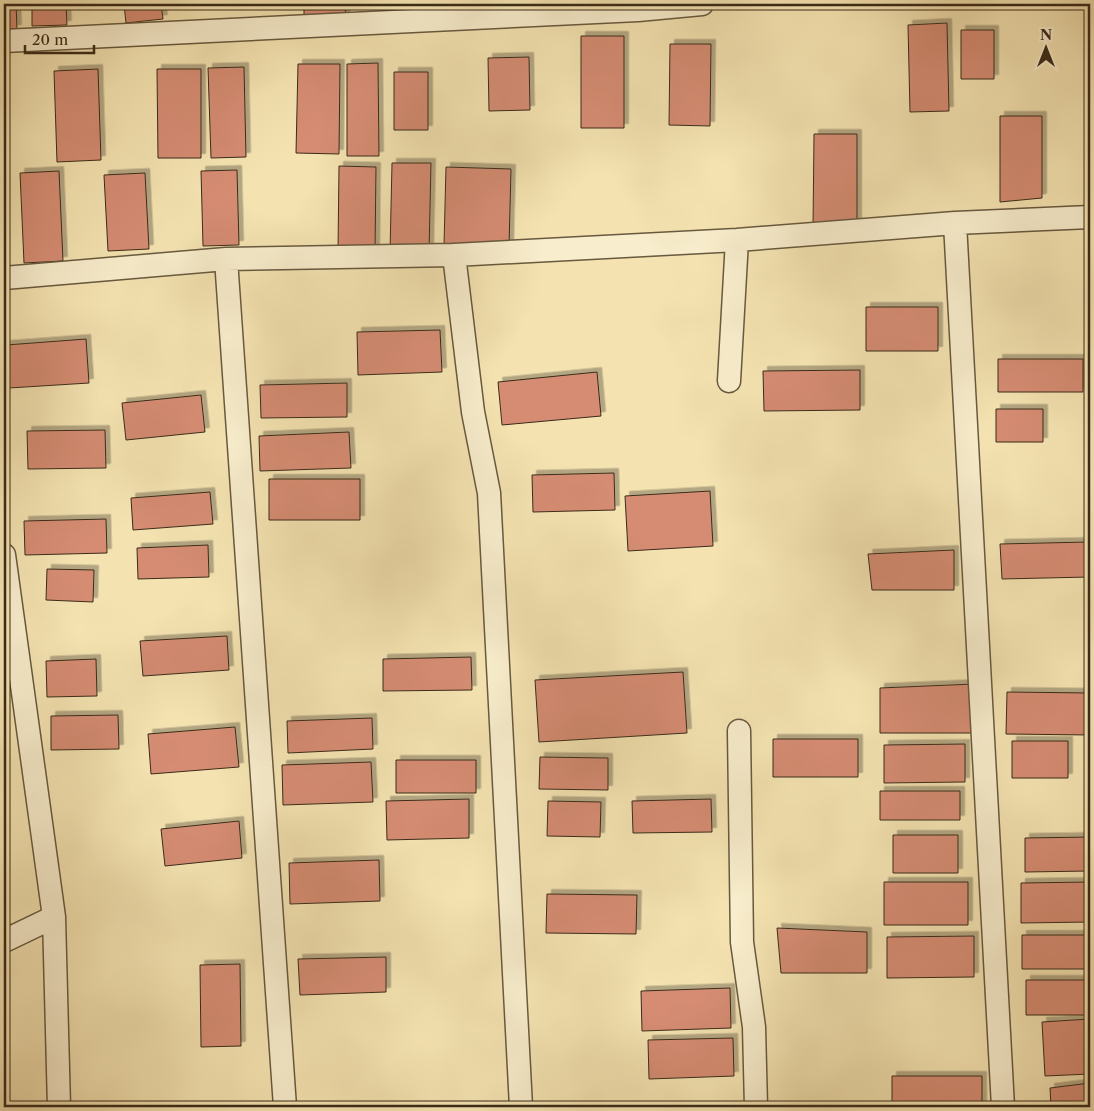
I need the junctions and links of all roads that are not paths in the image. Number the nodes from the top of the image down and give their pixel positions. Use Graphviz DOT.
graph roads {
  1 [pos="702,4"];
  2 [pos="4,41"];
  3 [pos="1090,217"];
  4 [pos="955,223"];
  5 [pos="737,240"];
  6 [pos="454,254"];
  7 [pos="226,260"];
  8 [pos="4,278"];
  9 [pos="729,381"];
  10 [pos="4,554"];
  11 [pos="739,731"];
  12 [pos="54,916"];
  13 [pos="4,941"];
  14 [pos="59,1107"];
  15 [pos="285,1107"];
  16 [pos="522,1107"];
  17 [pos="756,1107"];
  18 [pos="1003,1107"];
  1 -- 2 [label="street"];
  3 -- 4 [label="street"];
  4 -- 5 [label="street"];
  4 -- 18 [label="street"];
  5 -- 6 [label="street"];
  5 -- 9 [label="street"];
  6 -- 7 [label="street"];
  6 -- 16 [label="street"];
  7 -- 8 [label="street"];
  7 -- 15 [label="street"];
  10 -- 12 [label="street"];
  11 -- 17 [label="street"];
  12 -- 13 [label="street"];
  12 -- 14 [label="street"];
}
